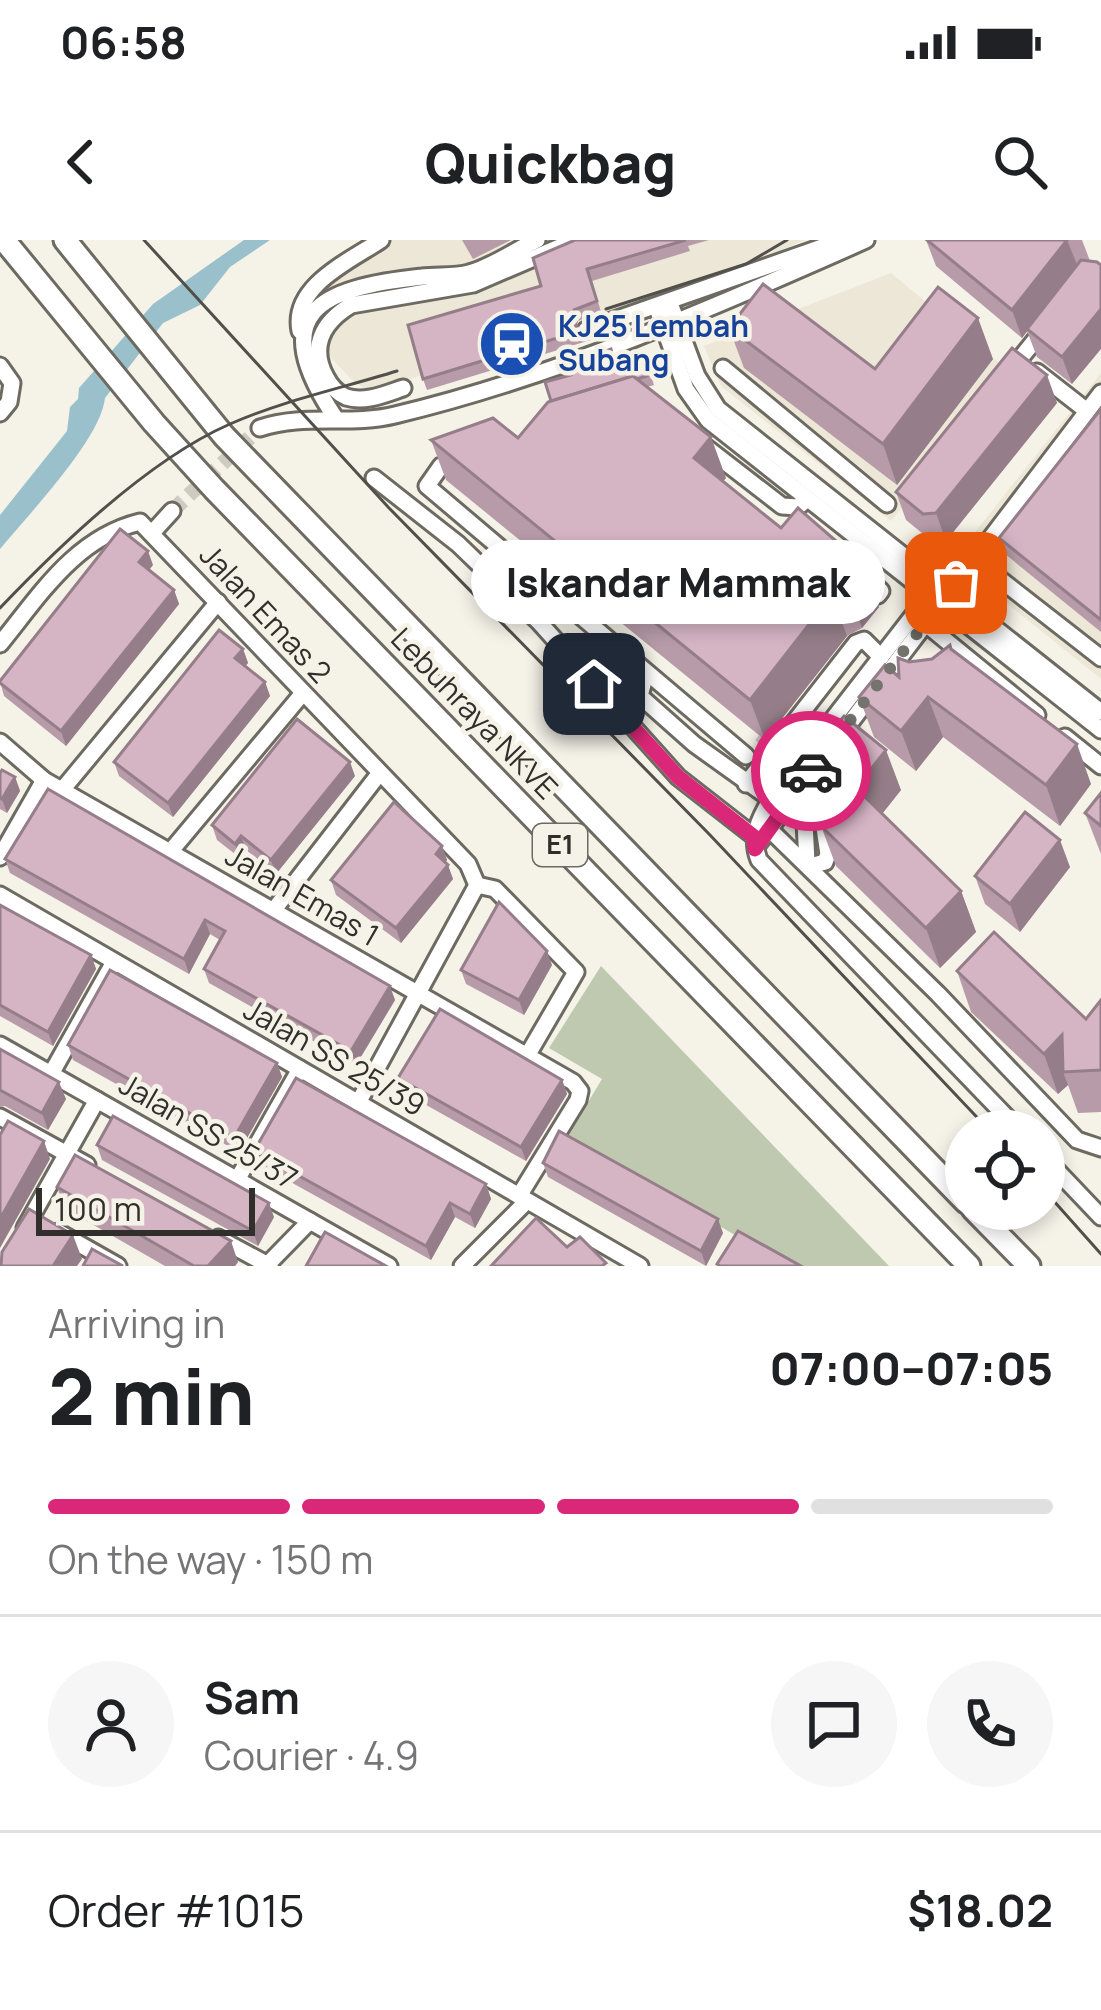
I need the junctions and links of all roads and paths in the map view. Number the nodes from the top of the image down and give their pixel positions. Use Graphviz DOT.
graph roads {
  1 [pos="4,240"];
  2 [pos="65,240"];
  3 [pos="381,240"];
  4 [pos="537,240"];
  5 [pos="576,240"];
  6 [pos="842,240"];
  7 [pos="866,240"];
  8 [pos="663,305"];
  9 [pos="1060,308"];
  10 [pos="669,323"];
  11 [pos="586,330"];
  12 [pos="631,339"];
  13 [pos="305,351"];
  14 [pos="1020,358"];
  15 [pos="0,366"];
  16 [pos="679,368"];
  17 [pos="723,368"];
  18 [pos="1006,377"];
  19 [pos="403,388"];
  20 [pos="1101,393"];
  21 [pos="1087,411"];
  22 [pos="0,413"];
  23 [pos="336,419"];
  24 [pos="260,428"];
  25 [pos="686,431"];
  26 [pos="721,431"];
  27 [pos="817,446"];
  28 [pos="483,454"];
  29 [pos="722,459"];
  30 [pos="797,470"];
  31 [pos="374,478"];
  32 [pos="808,499"];
  33 [pos="887,504"];
  34 [pos="782,506"];
  35 [pos="172,511"];
  36 [pos="799,520"];
  37 [pos="152,533"];
  38 [pos="974,559"];
  39 [pos="848,562"];
  40 [pos="940,593"];
  41 [pos="878,596"];
  42 [pos="218,602"];
  43 [pos="920,619"];
  44 [pos="0,644"];
  45 [pos="880,657"];
  46 [pos="1101,658"];
  47 [pos="646,674"];
  48 [pos="303,693"];
  49 [pos="1101,712"];
  50 [pos="1101,730"];
  51 [pos="0,742"];
  52 [pos="746,756"];
  53 [pos="1101,766"];
  54 [pos="379,774"];
  55 [pos="44,780"];
  56 [pos="746,784"];
  57 [pos="62,790"];
  58 [pos="771,799"];
  59 [pos="759,833"];
  60 [pos="170,852"];
  61 [pos="0,857"];
  62 [pos="477,885"];
  63 [pos="0,896"];
  64 [pos="273,911"];
  65 [pos="114,962"];
  66 [pos="418,993"];
  67 [pos="0,1045"];
  68 [pos="527,1056"];
  69 [pos="299,1069"];
  70 [pos="51,1074"];
  71 [pos="97,1100"];
  72 [pos="358,1103"];
  73 [pos="999,1110"];
  74 [pos="2,1124"];
  75 [pos="1101,1148"];
  76 [pos="66,1154"];
  77 [pos="106,1176"];
  78 [pos="1065,1178"];
  79 [pos="237,1180"];
  80 [pos="945,1180"];
  81 [pos="523,1199"];
  82 [pos="32,1216"];
  83 [pos="1101,1217"];
  84 [pos="310,1221"];
  85 [pos="994,1230"];
  86 [pos="207,1232"];
  87 [pos="13,1250"];
  88 [pos="90,1259"];
  89 [pos="118,1266"];
  90 [pos="268,1266"];
  91 [pos="389,1266"];
  92 [pos="462,1266"];
  93 [pos="639,1266"];
  94 [pos="968,1266"];
  95 [pos="1029,1266"];
  1 -- 94 [label="highway, Lebuhraya NKVE / E1"];
  2 -- 80 [label="highway, Lebuhraya NKVE / E1"];
  3 -- 13 [label="street"];
  4 -- 13 [label="street"];
  5 -- 19 [label="street"];
  6 -- 8 [label="street"];
  7 -- 10 [label="street"];
  8 -- 10 [label="street"];
  8 -- 11 [label="street"];
  9 -- 14 [label="street"];
  10 -- 12 [label="street"];
  10 -- 16 [label="street"];
  10 -- 30 [label="street"];
  12 -- 16 [label="street"];
  12 -- 23 [label="street"];
  13 -- 23 [label="street"];
  14 -- 18 [label="street"];
  14 -- 21 [label="street"];
  15 -- 22 [label="street"];
  16 -- 26 [label="street"];
  17 -- 27 [label="street"];
  20 -- 21 [label="street"];
  21 -- 38 [label="street"];
  23 -- 24 [label="street"];
  25 -- 29 [label="street"];
  26 -- 29 [label="street"];
  26 -- 32 [label="street"];
  27 -- 30 [label="street"];
  27 -- 33 [label="street"];
  28 -- 47 [label="street"];
  29 -- 34 [label="street"];
  30 -- 40 [label="street"];
  31 -- 59 [label="street"];
  32 -- 34 [label="street"];
  32 -- 40 [label="street"];
  34 -- 36 [label="street"];
  35 -- 37 [label="street"];
  37 -- 42 [label="street, Jalan Emas 2"];
  37 -- 44 [label="street"];
  38 -- 40 [label="street"];
  38 -- 46 [label="street"];
  39 -- 41 [label="street"];
  40 -- 43 [label="street"];
  40 -- 49 [label="street"];
  40 -- 50 [label="street"];
  42 -- 48 [label="street, Jalan Emas 2"];
  42 -- 57 [label="street"];
  43 -- 45 [label="street"];
  43 -- 53 [label="street"];
  43 -- 59 [label="street"];
  45 -- 56 [label="street"];
  45 -- 58 [label="street"];
  47 -- 52 [label="street"];
  47 -- 56 [label="street"];
  48 -- 54 [label="street, Jalan Emas 2"];
  48 -- 60 [label="street"];
  51 -- 55 [label="street, Jalan Emas 1"];
  54 -- 62 [label="street, Jalan Emas 2"];
  54 -- 64 [label="street"];
  55 -- 57 [label="street, Jalan Emas 1"];
  55 -- 61 [label="street"];
  56 -- 58 [label="street"];
  57 -- 60 [label="street, Jalan Emas 1"];
  58 -- 59 [label="street"];
  59 -- 73 [label="street"];
  59 -- 75 [label="street"];
  60 -- 64 [label="street, Jalan Emas 1"];
  62 -- 66 [label="street"];
  62 -- 68 [label="street, Jalan Emas 2"];
  63 -- 65 [label="street, Jalan SS 25/39"];
  64 -- 66 [label="street, Jalan Emas 1"];
  65 -- 69 [label="street, Jalan SS 25/39"];
  65 -- 70 [label="street"];
  66 -- 68 [label="street, Jalan Emas 1"];
  66 -- 72 [label="street"];
  67 -- 70 [label="street, Jalan SS 25/37"];
  68 -- 81 [label="street, Jalan Emas 1"];
  69 -- 72 [label="street, Jalan SS 25/39"];
  69 -- 79 [label="street"];
  70 -- 71 [label="street, Jalan SS 25/37"];
  71 -- 76 [label="street"];
  71 -- 79 [label="street, Jalan SS 25/37"];
  72 -- 81 [label="street, Jalan SS 25/39"];
  74 -- 76 [label="street"];
  76 -- 77 [label="street"];
  76 -- 82 [label="street"];
  78 -- 83 [label="street"];
  79 -- 84 [label="street, Jalan SS 25/37"];
  81 -- 92 [label="street"];
  81 -- 93 [label="street, Jalan SS 25/39"];
  82 -- 87 [label="street"];
  82 -- 88 [label="street"];
  84 -- 90 [label="street"];
  84 -- 91 [label="street, Jalan SS 25/37"];
  85 -- 95 [label="highway"];
  86 -- 90 [label="street"];
  88 -- 89 [label="street"];
}
